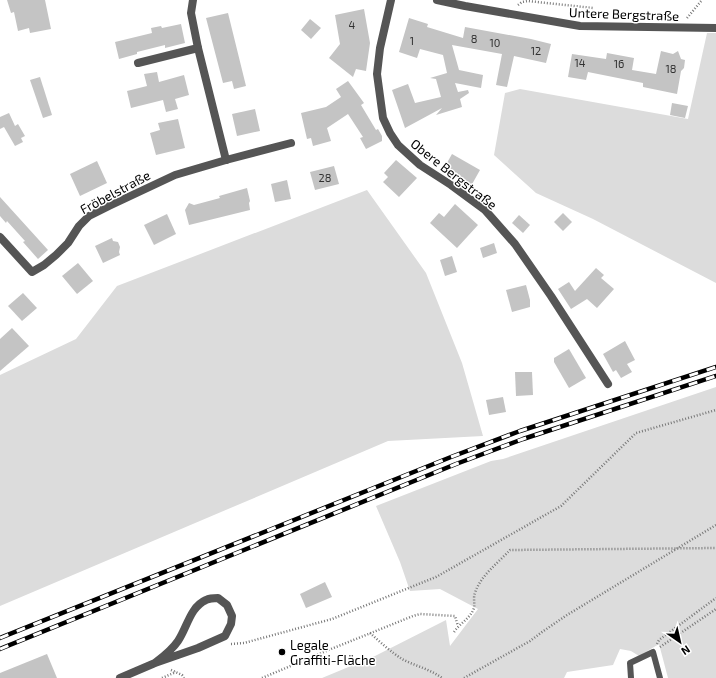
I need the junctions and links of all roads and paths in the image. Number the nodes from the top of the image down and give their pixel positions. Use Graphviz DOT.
graph roads {
  1 [pos="193,0"];
  2 [pos="391,0"];
  3 [pos="437,0"];
  4 [pos="702,0"];
  5 [pos="592,8"];
  6 [pos="515,15"];
  7 [pos="677,28"];
  8 [pos="716,28"];
  9 [pos="198,48"];
  10 [pos="138,63"];
  11 [pos="291,143"];
  12 [pos="226,160"];
  13 [pos="0,237"];
  14 [pos="608,384"];
  15 [pos="716,410"];
  16 [pos="716,525"];
  17 [pos="679,548"];
  18 [pos="716,548"];
  19 [pos="716,598"];
  20 [pos="716,608"];
  21 [pos="458,626"];
  22 [pos="454,632"];
  23 [pos="370,633"];
  24 [pos="229,644"];
  25 [pos="653,652"];
  26 [pos="156,663"];
  27 [pos="177,672"];
  28 [pos="120,678"];
  29 [pos="162,678"];
  30 [pos="262,678"];
  31 [pos="442,678"];
  32 [pos="464,678"];
  33 [pos="631,678"];
  34 [pos="660,678"];
  1 -- 9 [label="street"];
  2 -- 14 [label="street, Obere Bergstraße"];
  3 -- 6 [label="street, Untere Bergstraße"];
  4 -- 7 [label="path"];
  5 -- 6 [label="path"];
  6 -- 7 [label="street, Untere Bergstraße"];
  7 -- 8 [label="street, Untere Bergstraße"];
  9 -- 10 [label="street"];
  9 -- 12 [label="street"];
  11 -- 12 [label="street, Fröbelstraße"];
  12 -- 13 [label="street, Fröbelstraße"];
  15 -- 24 [label="path"];
  16 -- 17 [label="path"];
  17 -- 18 [label="path"];
  17 -- 21 [label="path"];
  17 -- 32 [label="path"];
  19 -- 25 [label="path"];
  20 -- 25 [label="path"];
  21 -- 22 [label="path"];
  21 -- 23 [label="path"];
  23 -- 30 [label="path"];
  23 -- 31 [label="path"];
  25 -- 33 [label="lane"];
  25 -- 34 [label="lane"];
  26 -- 26 [label="street"];
  26 -- 28 [label="street"];
  27 -- 29 [label="path"];
}
